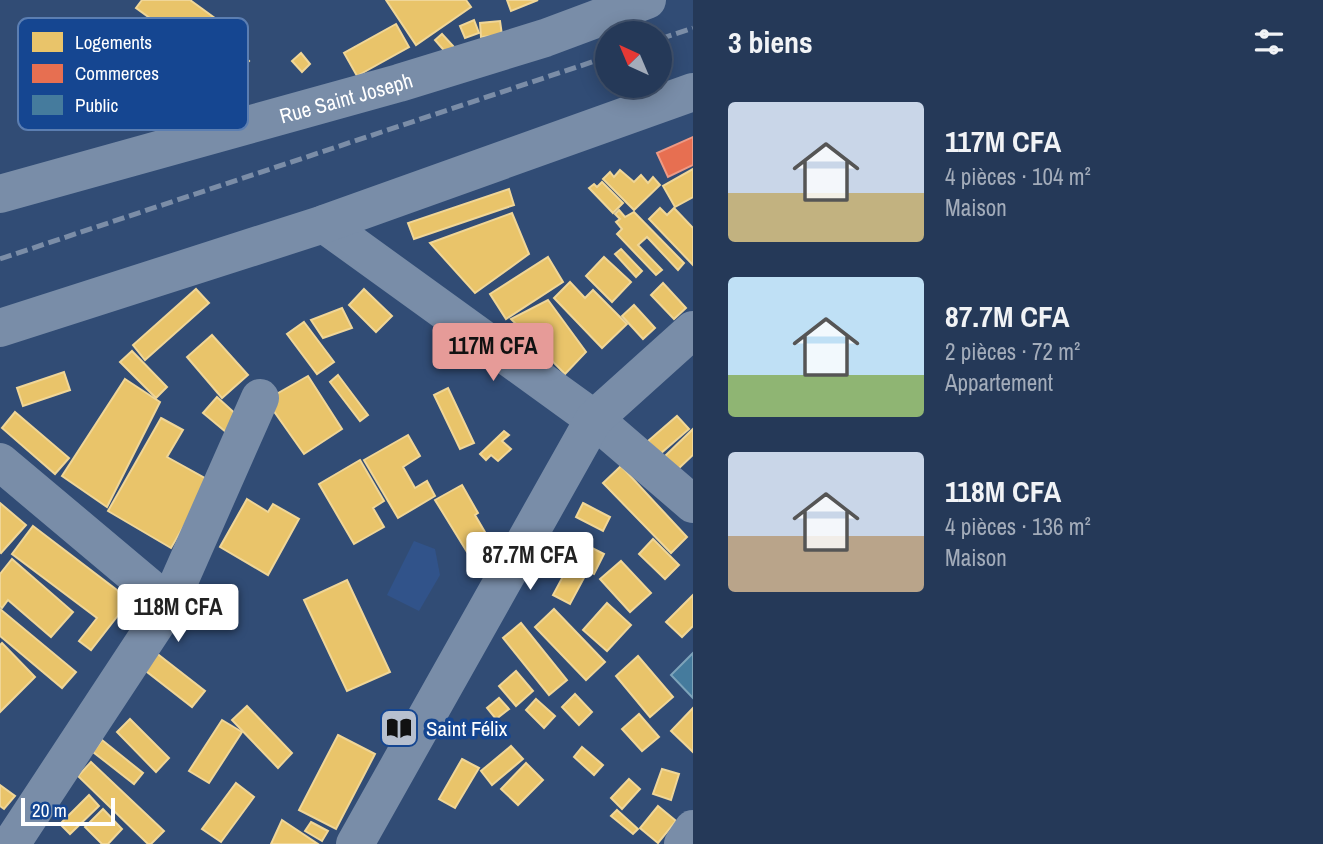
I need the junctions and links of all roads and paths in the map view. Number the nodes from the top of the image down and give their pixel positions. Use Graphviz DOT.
graph roads {
  1 [pos="647,0"];
  2 [pos="693,92"];
  3 [pos="248,125"];
  4 [pos="230,130"];
  5 [pos="0,194"];
  6 [pos="324,224"];
  7 [pos="0,328"];
  8 [pos="693,330"];
  9 [pos="260,398"];
  10 [pos="594,419"];
  11 [pos="0,462"];
  12 [pos="693,504"];
  13 [pos="169,604"];
  14 [pos="693,829"];
  15 [pos="11,844"];
  16 [pos="355,844"];
  17 [pos="683,844"];
  1 -- 3 [label="street, Rue Saint Joseph"];
  2 -- 6 [label="street"];
  4 -- 5 [label="street, Rue Saint Joseph"];
  6 -- 7 [label="street"];
  6 -- 10 [label="street"];
  8 -- 10 [label="street"];
  9 -- 13 [label="street"];
  10 -- 12 [label="street"];
  10 -- 16 [label="street"];
  11 -- 13 [label="street"];
  13 -- 15 [label="street"];
  14 -- 17 [label="street"];
}
